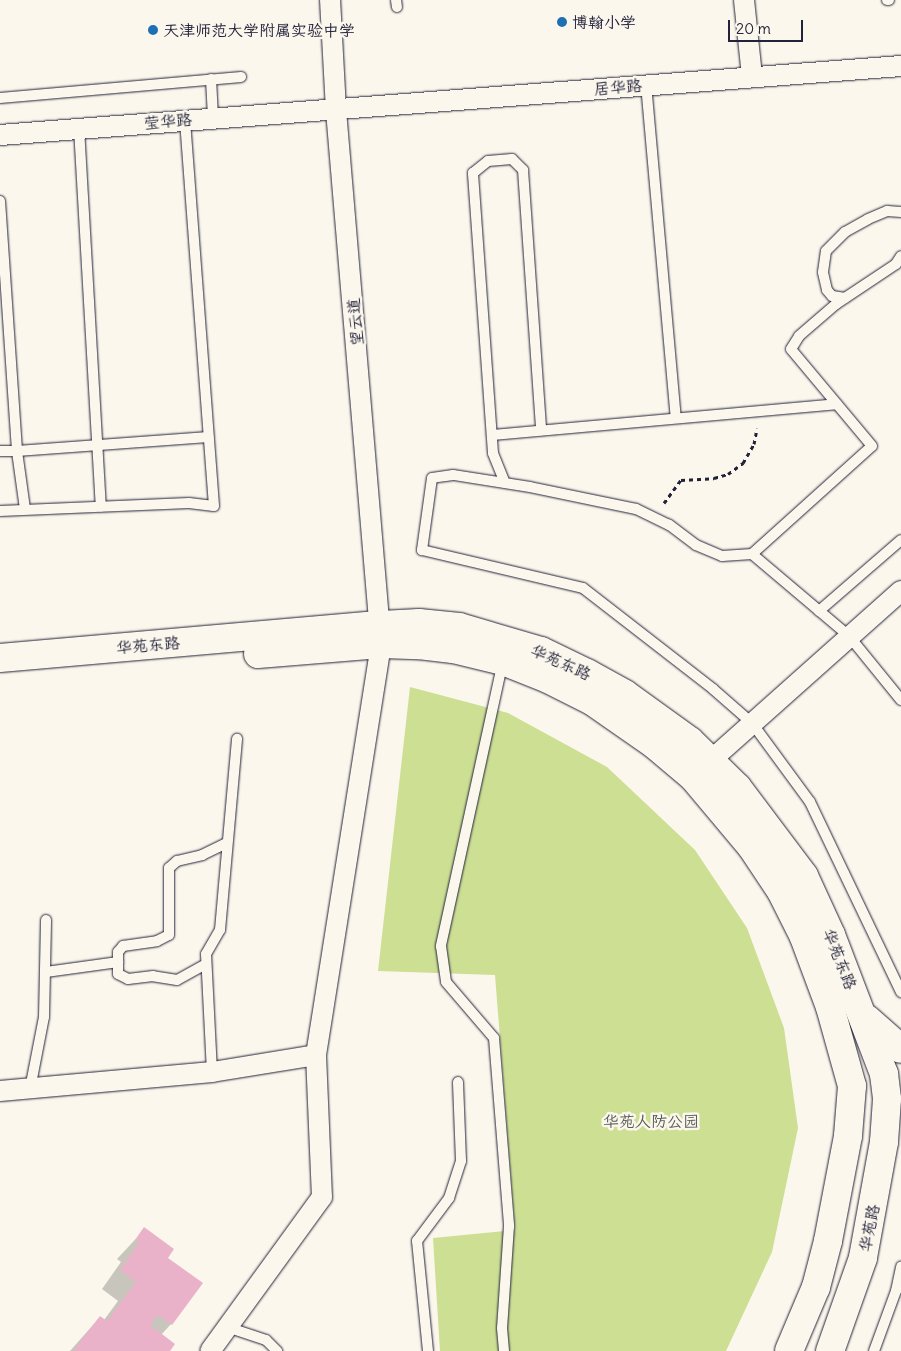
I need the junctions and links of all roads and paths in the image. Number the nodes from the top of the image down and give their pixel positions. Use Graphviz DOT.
graph roads {
  1 [pos="330,0"];
  2 [pos="744,0"];
  3 [pos="901,66"];
  4 [pos="241,76"];
  5 [pos="752,76"];
  6 [pos="211,79"];
  7 [pos="646,84"];
  8 [pos="0,98"];
  9 [pos="336,110"];
  10 [pos="213,117"];
  11 [pos="185,119"];
  12 [pos="79,128"];
  13 [pos="0,135"];
  14 [pos="0,200"];
  15 [pos="901,212"];
  16 [pos="1,220"];
  17 [pos="901,256"];
  18 [pos="845,298"];
  19 [pos="837,404"];
  20 [pos="761,411"];
  21 [pos="676,418"];
  22 [pos="540,430"];
  23 [pos="492,435"];
  24 [pos="208,436"];
  25 [pos="97,446"];
  26 [pos="0,451"];
  27 [pos="17,451"];
  28 [pos="505,483"];
  29 [pos="101,506"];
  30 [pos="25,509"];
  31 [pos="0,511"];
  32 [pos="653,518"];
  33 [pos="901,540"];
  34 [pos="752,554"];
  35 [pos="901,591"];
  36 [pos="819,610"];
  37 [pos="381,634"];
  38 [pos="848,636"];
  39 [pos="505,651"];
  40 [pos="0,658"];
  41 [pos="0,675"];
  42 [pos="901,700"];
  43 [pos="752,724"];
  44 [pos="237,739"];
  45 [pos="702,768"];
  46 [pos="228,843"];
  47 [pos="46,920"];
  48 [pos="118,962"];
  49 [pos="206,964"];
  50 [pos="46,972"];
  51 [pos="901,992"];
  52 [pos="834,1022"];
  53 [pos="316,1055"];
  54 [pos="212,1072"];
  55 [pos="894,1076"];
  56 [pos="458,1082"];
  57 [pos="30,1089"];
  58 [pos="852,1089"];
  59 [pos="0,1091"];
  60 [pos="901,1267"];
  61 [pos="227,1327"];
  62 [pos="210,1351"];
  63 [pos="277,1351"];
  64 [pos="428,1351"];
  65 [pos="504,1351"];
  66 [pos="789,1351"];
  67 [pos="830,1351"];
  68 [pos="874,1351"];
  1 -- 9 [label="street, 望云道"];
  2 -- 5 [label="street"];
  3 -- 5 [label="street, 居华路"];
  4 -- 6 [label="lane"];
  5 -- 7 [label="street, 居华路"];
  6 -- 8 [label="lane"];
  6 -- 10 [label="lane"];
  7 -- 9 [label="street, 居华路"];
  7 -- 21 [label="lane"];
  9 -- 10 [label="street, 莹华路"];
  9 -- 37 [label="street, 望云道"];
  10 -- 11 [label="street, 莹华路"];
  11 -- 12 [label="street, 莹华路"];
  11 -- 24 [label="lane"];
  12 -- 13 [label="street, 莹华路"];
  12 -- 25 [label="lane"];
  14 -- 16 [label="lane"];
  15 -- 18 [label="lane"];
  16 -- 27 [label="lane"];
  17 -- 18 [label="lane"];
  18 -- 19 [label="lane"];
  19 -- 20 [label="lane"];
  19 -- 34 [label="lane"];
  20 -- 21 [label="lane"];
  20 -- 32 [label="path"];
  21 -- 22 [label="lane"];
  22 -- 23 [label="lane"];
  22 -- 23 [label="lane"];
  23 -- 28 [label="lane"];
  24 -- 25 [label="lane"];
  24 -- 29 [label="lane"];
  25 -- 27 [label="lane"];
  25 -- 29 [label="lane"];
  26 -- 27 [label="lane"];
  27 -- 30 [label="lane"];
  28 -- 32 [label="lane"];
  28 -- 43 [label="lane"];
  29 -- 30 [label="lane"];
  30 -- 31 [label="lane"];
  32 -- 34 [label="lane"];
  33 -- 36 [label="lane"];
  34 -- 36 [label="lane"];
  35 -- 38 [label="street"];
  36 -- 38 [label="lane"];
  37 -- 39 [label="street, 华苑东路"];
  37 -- 40 [label="street, 华苑东路"];
  37 -- 41 [label="street, 华苑东路"];
  37 -- 53 [label="street, 望云道"];
  38 -- 42 [label="lane"];
  38 -- 43 [label="street"];
  39 -- 45 [label="street, 华苑东路"];
  39 -- 65 [label="lane"];
  43 -- 45 [label="street"];
  43 -- 51 [label="lane"];
  44 -- 46 [label="lane"];
  45 -- 52 [label="street, 华苑东路"];
  45 -- 55 [label="street, 华苑东路"];
  46 -- 48 [label="lane"];
  46 -- 49 [label="lane"];
  47 -- 50 [label="lane"];
  48 -- 49 [label="lane"];
  48 -- 50 [label="lane"];
  49 -- 54 [label="lane"];
  50 -- 57 [label="lane"];
  52 -- 55 [label="street"];
  52 -- 58 [label="street, 华苑东路"];
  53 -- 54 [label="street"];
  53 -- 61 [label="street, 望云道"];
  54 -- 57 [label="street"];
  55 -- 58 [label="street"];
  55 -- 67 [label="street, 华苑路"];
  56 -- 64 [label="lane"];
  57 -- 59 [label="street"];
  58 -- 66 [label="street"];
  60 -- 68 [label="lane"];
  61 -- 62 [label="street, 望云道"];
  61 -- 63 [label="lane"];
}
